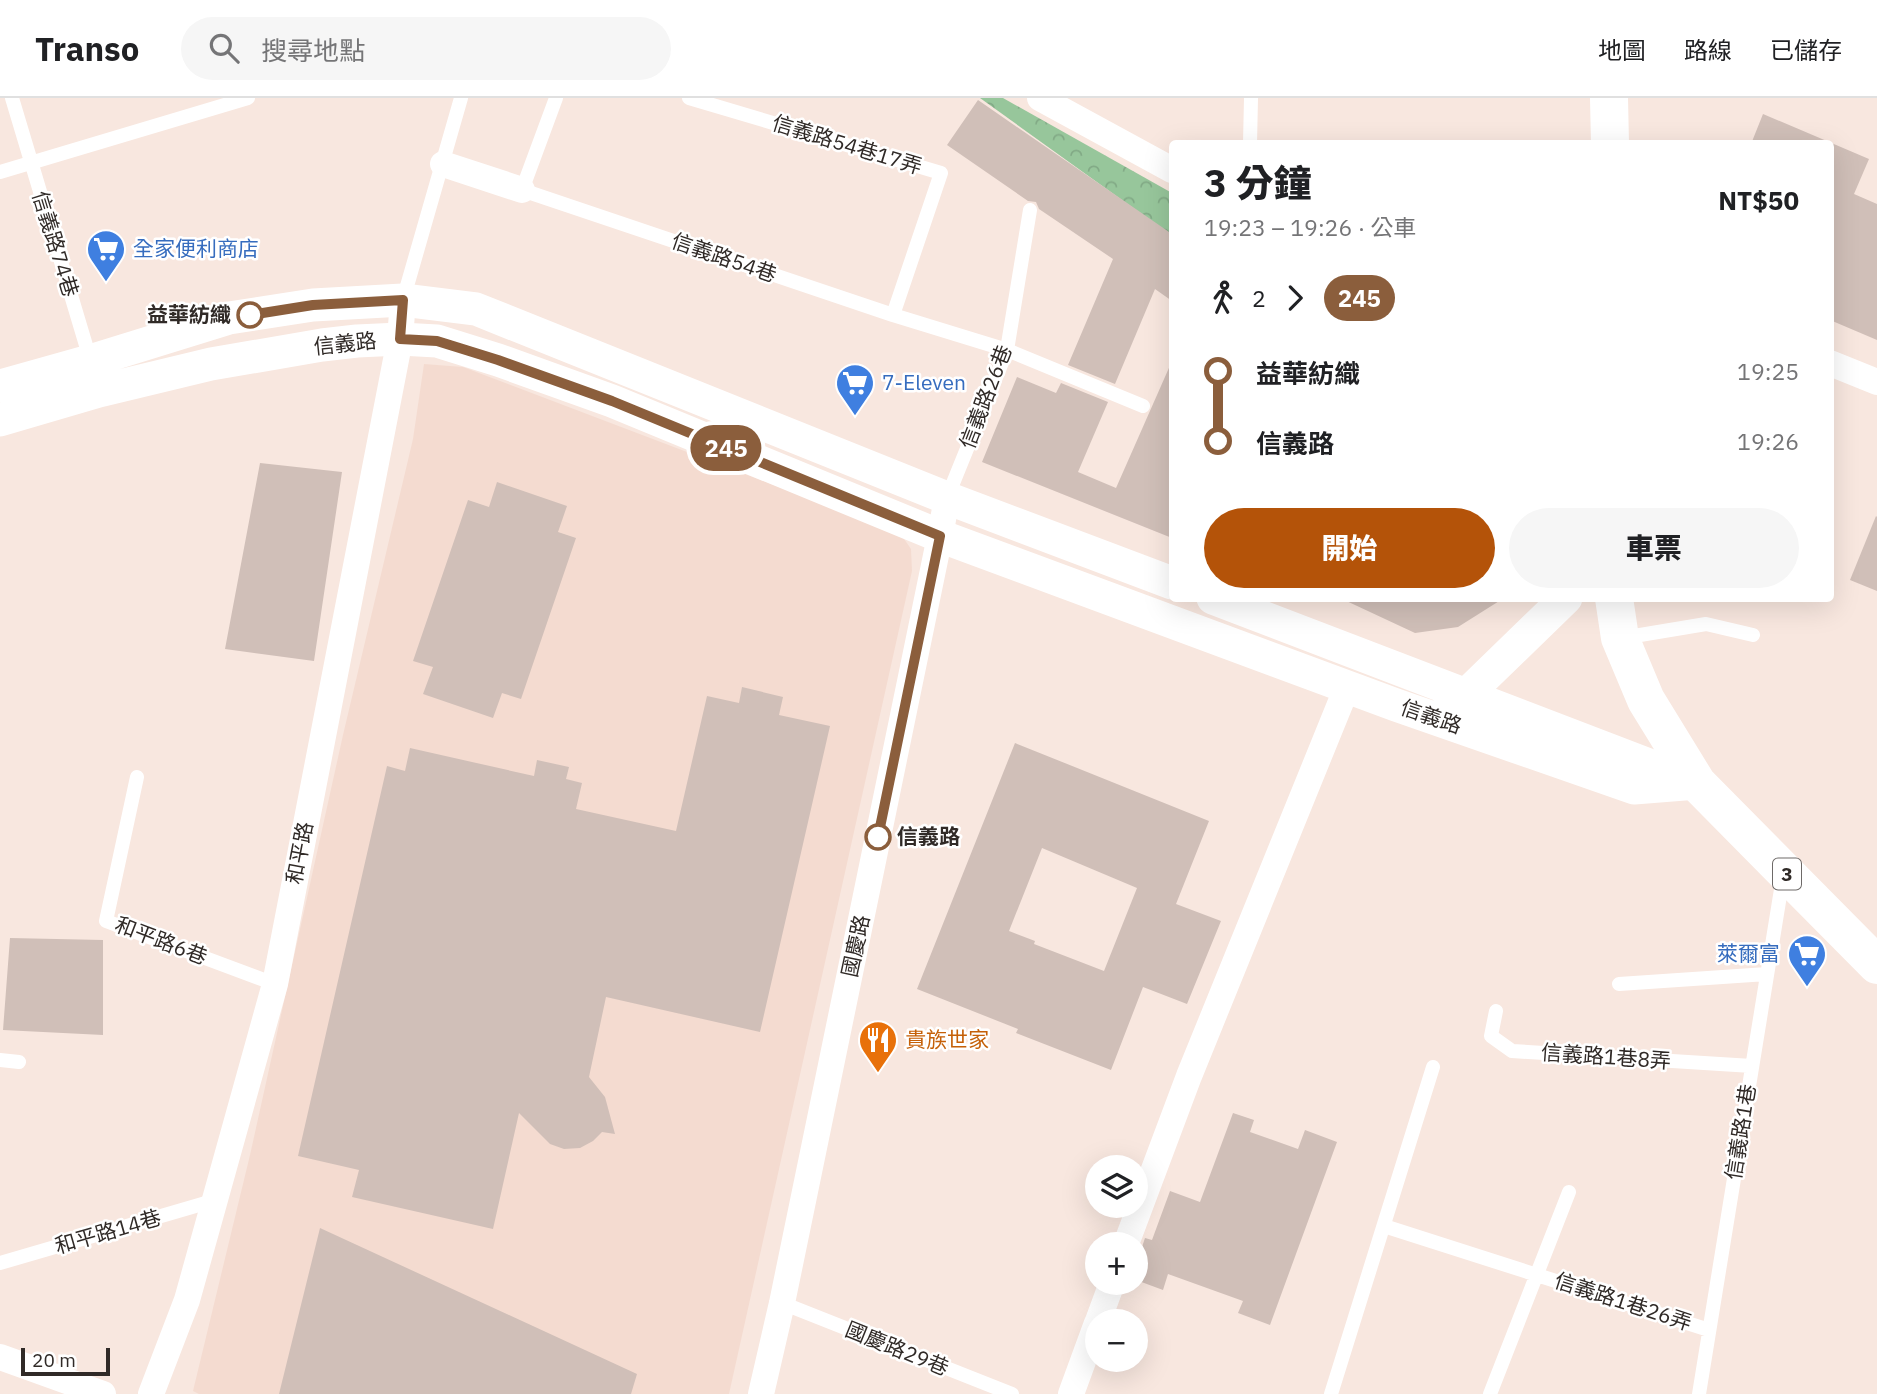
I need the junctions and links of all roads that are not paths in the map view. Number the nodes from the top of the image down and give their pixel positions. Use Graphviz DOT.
graph roads {
  1 [pos="12,98"];
  2 [pos="248,98"];
  3 [pos="461,98"];
  4 [pos="555,98"];
  5 [pos="689,98"];
  6 [pos="1040,98"];
  7 [pos="1251,98"];
  8 [pos="1609,98"];
  9 [pos="1250,140"];
  10 [pos="1610,140"];
  11 [pos="30,163"];
  12 [pos="443,164"];
  13 [pos="1169,168"];
  14 [pos="0,172"];
  15 [pos="522,190"];
  16 [pos="1030,210"];
  17 [pos="403,300"];
  18 [pos="893,315"];
  19 [pos="400,339"];
  20 [pos="1007,349"];
  21 [pos="1834,365"];
  22 [pos="94,376"];
  23 [pos="1877,382"];
  24 [pos="0,386"];
  25 [pos="1143,407"];
  26 [pos="0,420"];
  27 [pos="947,498"];
  28 [pos="940,536"];
  29 [pos="1169,582"];
  30 [pos="1224,602"];
  31 [pos="1562,602"];
  32 [pos="1615,602"];
  33 [pos="1753,635"];
  34 [pos="1620,638"];
  35 [pos="1347,687"];
  36 [pos="1467,694"];
  37 [pos="1396,705"];
  38 [pos="136,777"];
  39 [pos="1697,783"];
  40 [pos="1784,871"];
  41 [pos="1877,965"];
  42 [pos="1767,974"];
  43 [pos="275,984"];
  44 [pos="1619,984"];
  45 [pos="1496,1010"];
  46 [pos="0,1060"];
  47 [pos="19,1062"];
  48 [pos="1752,1066"];
  49 [pos="1433,1067"];
  50 [pos="1569,1192"];
  51 [pos="216,1200"];
  52 [pos="1384,1226"];
  53 [pos="1130,1232"];
  54 [pos="0,1263"];
  55 [pos="1537,1275"];
  56 [pos="782,1303"];
  57 [pos="1710,1330"];
  58 [pos="0,1357"];
  59 [pos="1085,1357"];
  60 [pos="103,1394"];
  61 [pos="151,1394"];
  62 [pos="761,1394"];
  63 [pos="1012,1394"];
  64 [pos="1071,1394"];
  65 [pos="1331,1394"];
  66 [pos="1490,1394"];
  67 [pos="1699,1394"];
  1 -- 11 [label="lane, 信義路74巷"];
  2 -- 11 [label="lane"];
  3 -- 12 [label="lane"];
  4 -- 15 [label="lane"];
  5 -- 18 [label="lane, 信義路54巷17弄"];
  6 -- 13 [label="street"];
  7 -- 9 [label="lane"];
  8 -- 10 [label="main road"];
  11 -- 14 [label="lane"];
  11 -- 22 [label="lane, 信義路74巷"];
  12 -- 15 [label="street, 信義路54巷"];
  12 -- 17 [label="lane"];
  15 -- 18 [label="lane, 信義路54巷"];
  16 -- 20 [label="lane, 信義路26巷"];
  17 -- 19 [label="street, 和平路"];
  17 -- 22 [label="street, 信義路"];
  17 -- 27 [label="street, 信義路"];
  18 -- 20 [label="lane, 信義路54巷"];
  19 -- 22 [label="street, 信義路"];
  19 -- 28 [label="street, 信義路"];
  19 -- 43 [label="street, 和平路"];
  20 -- 25 [label="lane, 信義路54巷"];
  20 -- 27 [label="lane, 信義路26巷"];
  21 -- 23 [label="street"];
  22 -- 24 [label="street, 信義路"];
  22 -- 26 [label="street, 信義路"];
  27 -- 28 [label="street, 國慶路"];
  27 -- 29 [label="street, 信義路"];
  28 -- 35 [label="street, 信義路"];
  28 -- 56 [label="street, 國慶路"];
  30 -- 36 [label="street, 信義路"];
  31 -- 36 [label="street"];
  32 -- 34 [label="main road, 3"];
  33 -- 34 [label="lane"];
  34 -- 39 [label="main road, 3"];
  35 -- 37 [label="street, 信義路"];
  35 -- 53 [label="street"];
  36 -- 37 [label="street"];
  36 -- 39 [label="street, 信義路"];
  37 -- 39 [label="street, 信義路"];
  38 -- 43 [label="lane, 和平路6巷"];
  39 -- 40 [label="main road, 3"];
  40 -- 41 [label="main road, 3"];
  40 -- 42 [label="lane, 信義路1巷"];
  42 -- 44 [label="lane"];
  42 -- 48 [label="lane, 信義路1巷"];
  43 -- 51 [label="street, 和平路"];
  45 -- 48 [label="lane, 信義路1巷8弄"];
  46 -- 47 [label="lane"];
  48 -- 57 [label="lane, 信義路1巷"];
  49 -- 52 [label="lane"];
  50 -- 55 [label="lane, 信義路1巷26弄"];
  51 -- 54 [label="lane, 和平路14巷"];
  51 -- 61 [label="street, 和平路"];
  52 -- 55 [label="lane, 信義路1巷26弄"];
  52 -- 65 [label="lane"];
  55 -- 57 [label="lane, 信義路1巷26弄"];
  55 -- 66 [label="lane, 信義路1巷26弄"];
  56 -- 62 [label="street, 國慶路"];
  56 -- 63 [label="lane, 國慶路29巷"];
  57 -- 67 [label="lane, 信義路1巷"];
  58 -- 60 [label="street"];
  59 -- 64 [label="street"];
}
